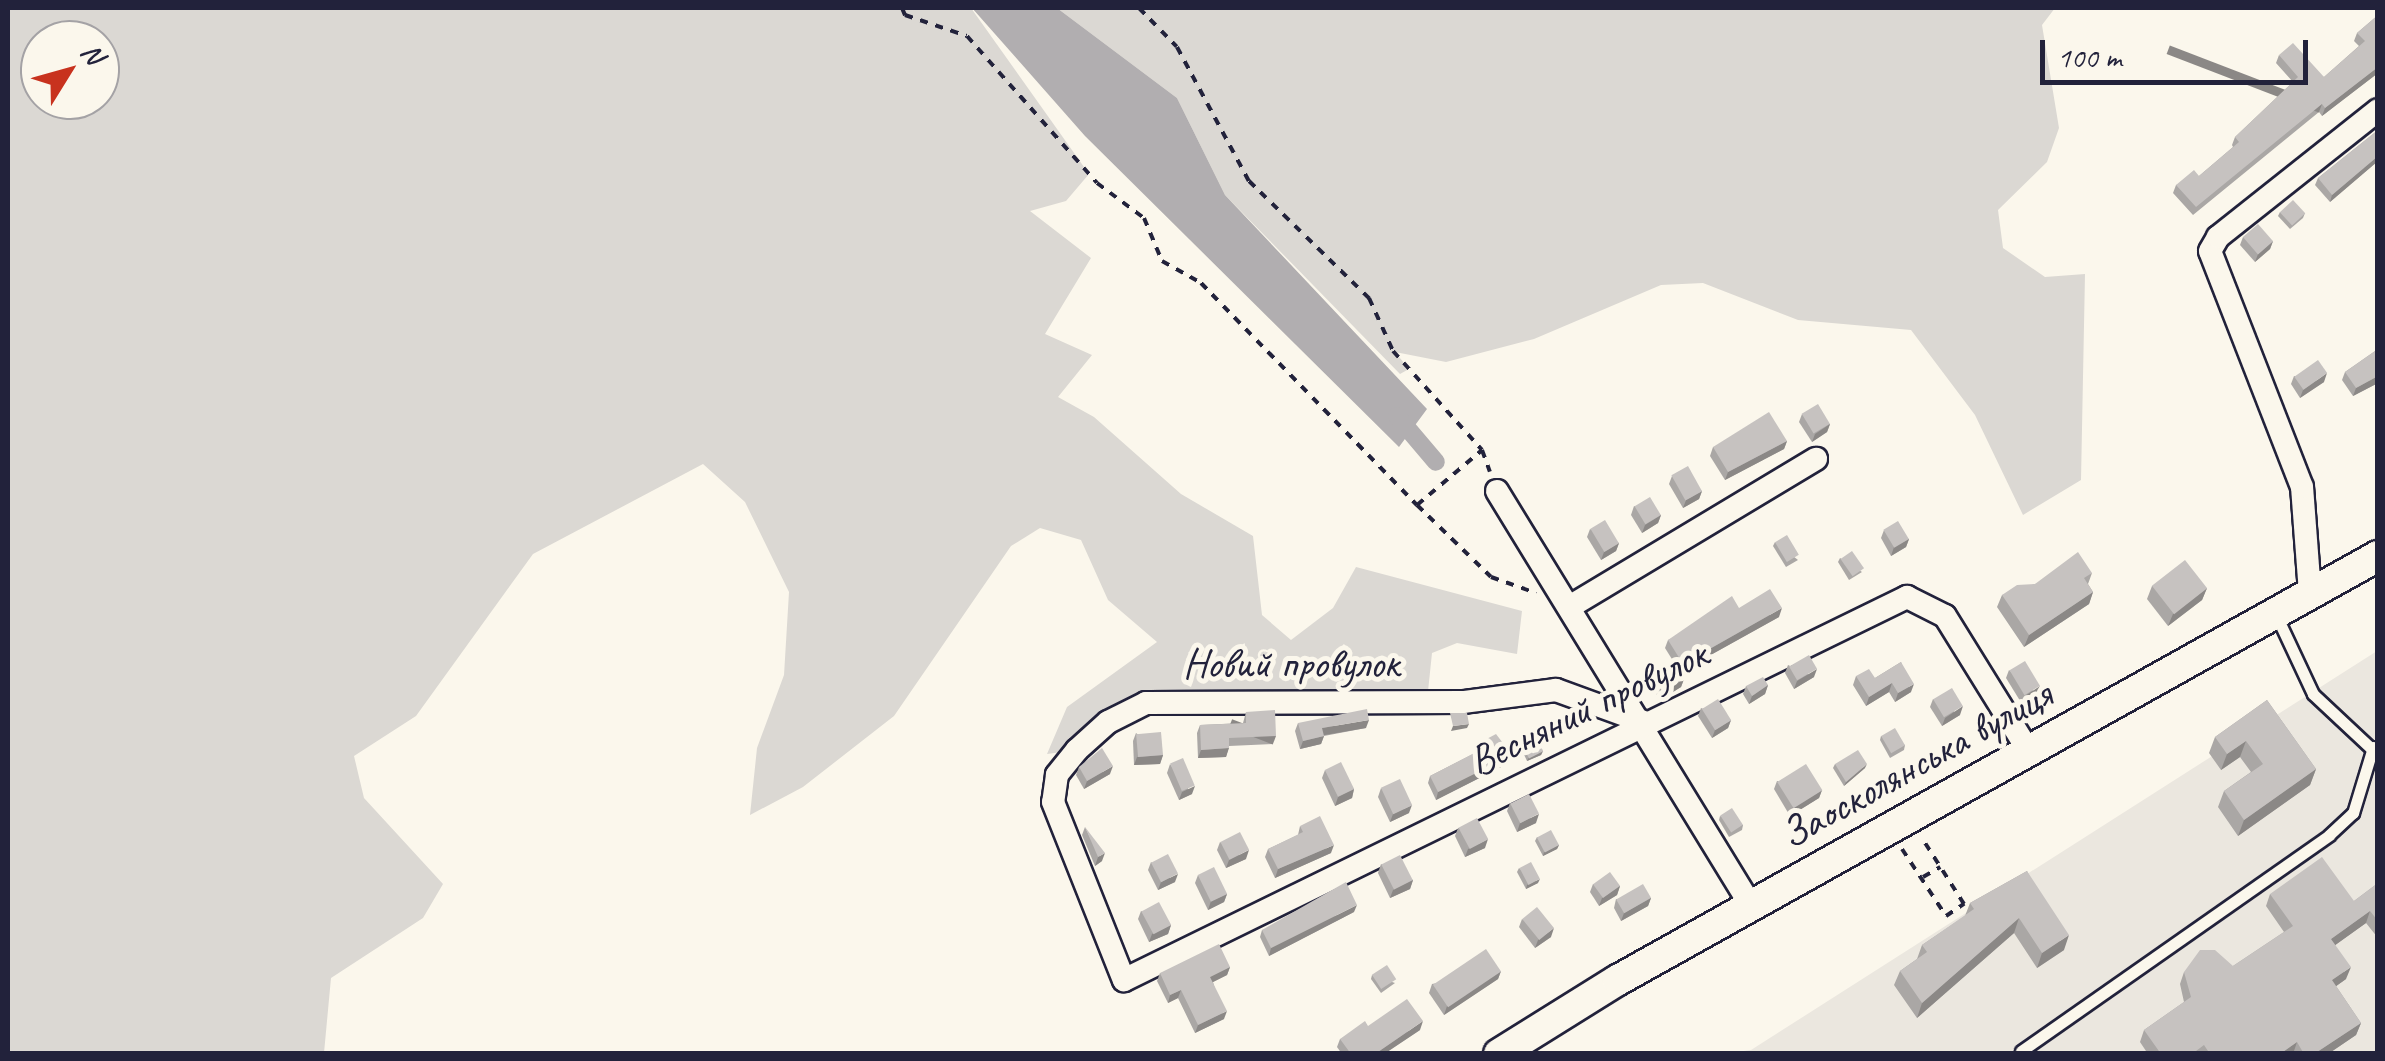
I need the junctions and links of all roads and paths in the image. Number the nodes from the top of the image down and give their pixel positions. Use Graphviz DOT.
graph roads {
  1 [pos="902,8"];
  2 [pos="1139,8"];
  3 [pos="2378,110"];
  4 [pos="1482,450"];
  5 [pos="1816,459"];
  6 [pos="1497,491"];
  7 [pos="1418,505"];
  8 [pos="2378,556"];
  9 [pos="2310,593"];
  10 [pos="1570,606"];
  11 [pos="2275,613"];
  12 [pos="1644,722"];
  13 [pos="2028,750"];
  14 [pos="2375,751"];
  15 [pos="1899,823"];
  16 [pos="1940,866"];
  17 [pos="1922,878"];
  18 [pos="1751,905"];
  19 [pos="1124,980"];
  20 [pos="2021,1051"];
  21 [pos="1499,1054"];
  1 -- 7 [label="path"];
  2 -- 4 [label="path"];
  3 -- 9 [label="street"];
  4 -- 6 [label="path"];
  4 -- 7 [label="path"];
  5 -- 10 [label="street"];
  6 -- 10 [label="street"];
  7 -- 10 [label="path"];
  8 -- 9 [label="street, Заосколянська вулиця"];
  9 -- 11 [label="street, Заосколянська вулиця"];
  10 -- 12 [label="street"];
  11 -- 13 [label="street, Заосколянська вулиця"];
  11 -- 14 [label="lane"];
  12 -- 13 [label="street, Весняний провулок"];
  12 -- 18 [label="street"];
  12 -- 19 [label="street, Весняний провулок"];
  12 -- 19 [label="street, Новий провулок"];
  13 -- 15 [label="street, Заосколянська вулиця"];
  14 -- 20 [label="lane"];
  15 -- 16 [label="path"];
  15 -- 17 [label="path"];
  15 -- 18 [label="street, Заосколянська вулиця"];
  16 -- 17 [label="path"];
  16 -- 17 [label="path"];
  18 -- 21 [label="street, Заосколянська вулиця"];
}
